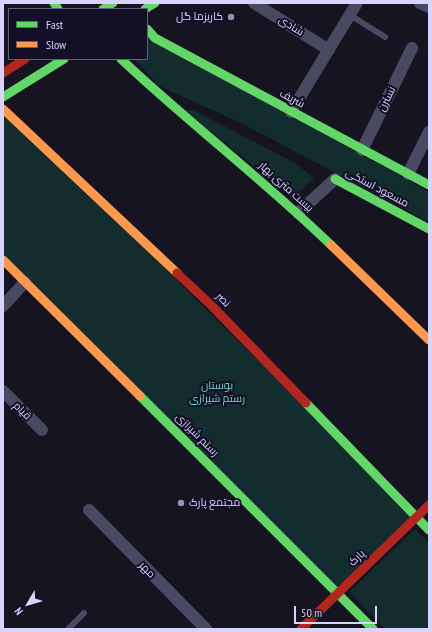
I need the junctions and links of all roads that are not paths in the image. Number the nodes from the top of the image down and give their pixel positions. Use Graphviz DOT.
graph roads {
  1 [pos="113,3"];
  2 [pos="254,3"];
  3 [pos="357,3"];
  4 [pos="420,3"];
  5 [pos="429,7"];
  6 [pos="104,8"];
  7 [pos="350,15"];
  8 [pos="148,30"];
  9 [pos="385,37"];
  10 [pos="412,48"];
  11 [pos="329,50"];
  12 [pos="23,60"];
  13 [pos="62,60"];
  14 [pos="122,60"];
  15 [pos="3,73"];
  16 [pos="3,97"];
  17 [pos="3,109"];
  18 [pos="291,112"];
  19 [pos="429,132"];
  20 [pos="362,150"];
  21 [pos="408,174"];
  22 [pos="335,179"];
  23 [pos="429,186"];
  24 [pos="298,213"];
  25 [pos="429,229"];
  26 [pos="3,260"];
  27 [pos="25,282"];
  28 [pos="3,306"];
  29 [pos="429,340"];
  30 [pos="3,391"];
  31 [pos="42,430"];
  32 [pos="429,505"];
  33 [pos="89,510"];
  34 [pos="417,517"];
  35 [pos="429,530"];
  36 [pos="338,592"];
  37 [pos="84,612"];
  38 [pos="68,629"];
  39 [pos="206,629"];
  40 [pos="301,629"];
  41 [pos="373,629"];
  1 -- 6 [label="street"];
  2 -- 11 [label="street, شادی"];
  3 -- 7 [label="street"];
  4 -- 5 [label="street"];
  7 -- 9 [label="lane"];
  7 -- 11 [label="street"];
  8 -- 18 [label="street, شریف"];
  10 -- 20 [label="street, نسترن"];
  11 -- 18 [label="street"];
  12 -- 15 [label="street"];
  13 -- 16 [label="street"];
  14 -- 24 [label="street, بیست متری بهار"];
  17 -- 34 [label="street, نصر"];
  18 -- 20 [label="street, شریف"];
  19 -- 21 [label="street"];
  20 -- 21 [label="street, شریف"];
  21 -- 23 [label="street, شریف"];
  22 -- 24 [label="street"];
  22 -- 25 [label="street, مسعود استکی"];
  24 -- 29 [label="street, بیست متری بهار"];
  26 -- 27 [label="street, رستم شیرازی"];
  27 -- 28 [label="street"];
  27 -- 36 [label="street, رستم شیرازی"];
  30 -- 31 [label="street, قیام"];
  32 -- 34 [label="street, پارک"];
  33 -- 39 [label="street, مهر"];
  34 -- 35 [label="street, نصر"];
  34 -- 36 [label="street, پارک"];
  36 -- 40 [label="street, پارک"];
  36 -- 41 [label="street, رستم شیرازی"];
  37 -- 38 [label="lane"];
}
